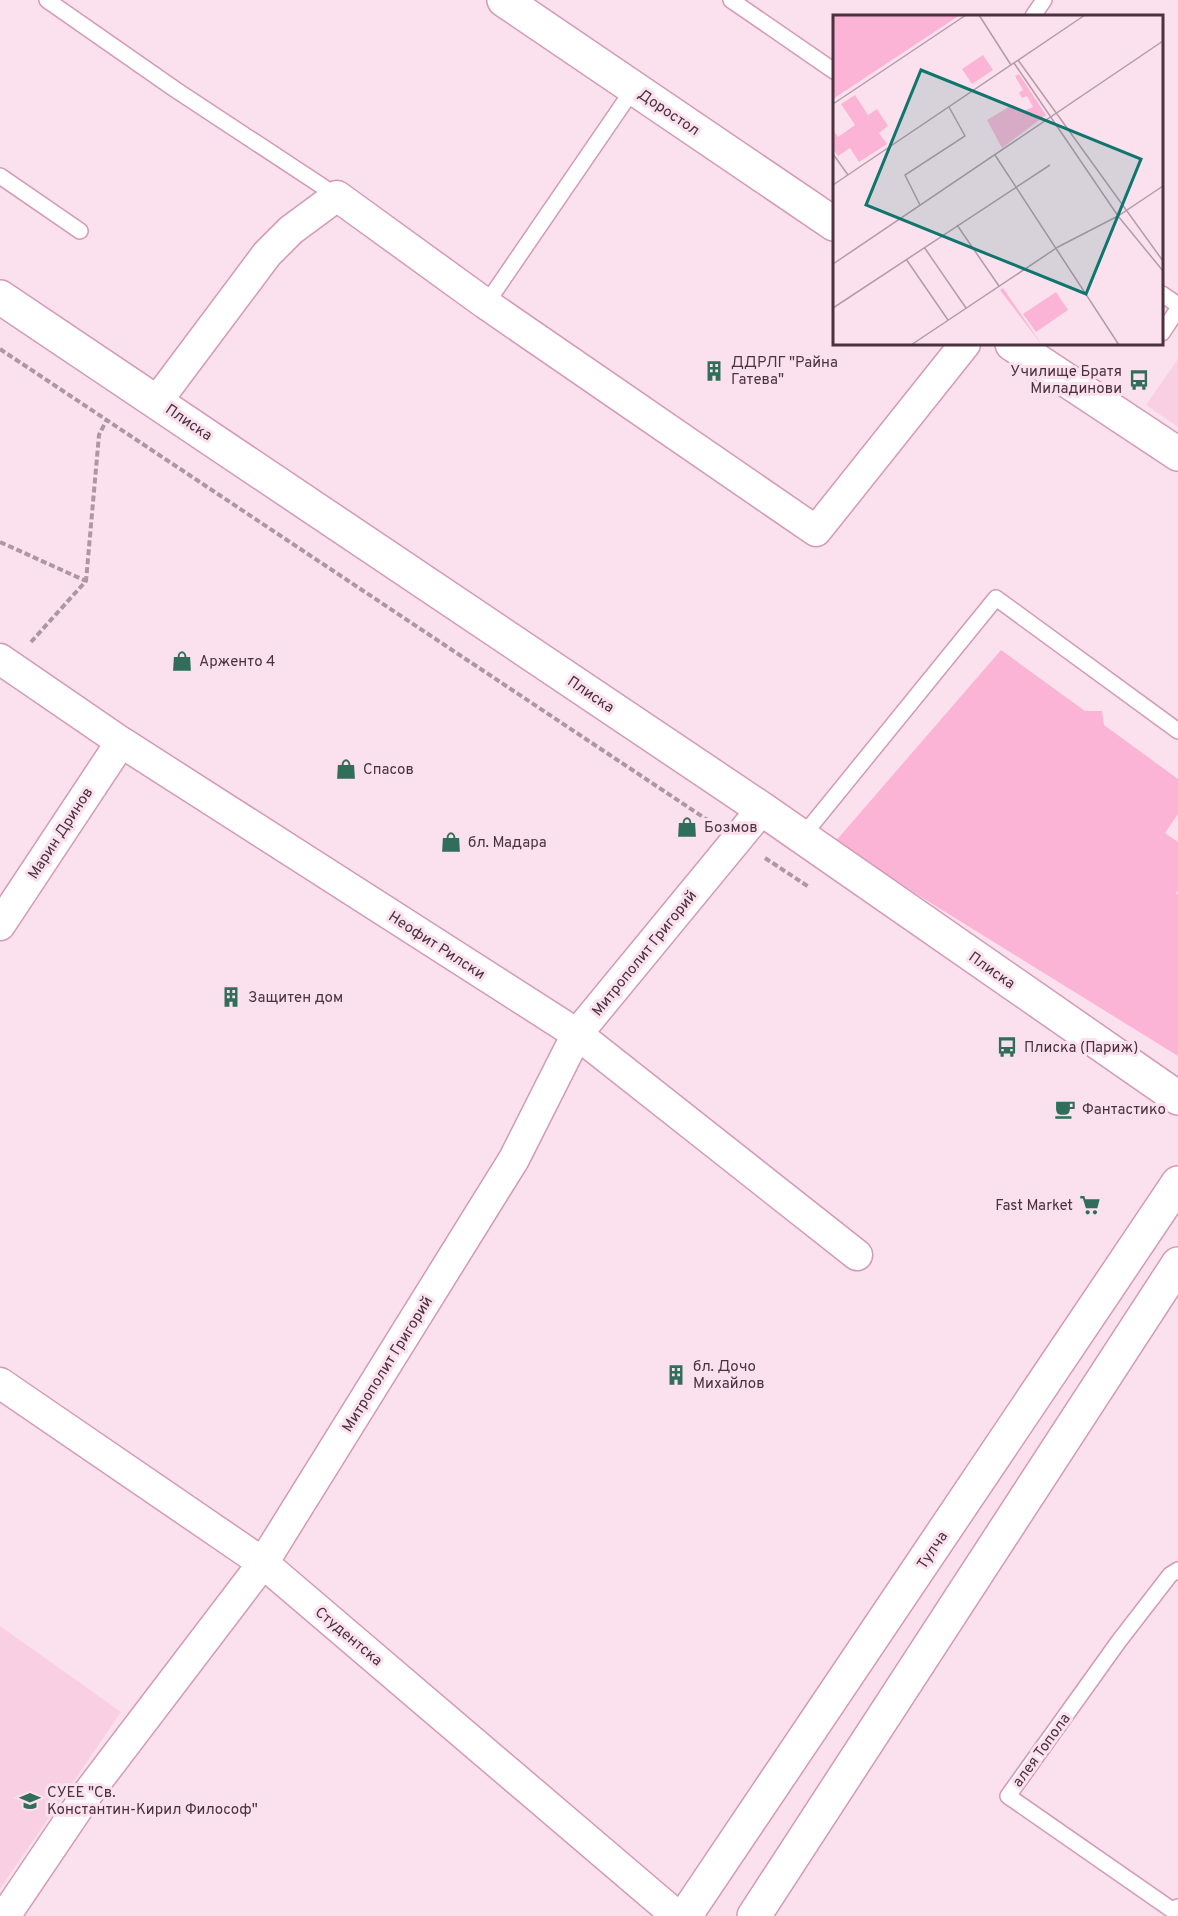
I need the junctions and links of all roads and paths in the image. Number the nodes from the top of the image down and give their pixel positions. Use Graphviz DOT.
graph roads {
  1 [pos="47,0"];
  2 [pos="504,0"];
  3 [pos="731,0"];
  4 [pos="1044,0"];
  5 [pos="1034,15"];
  6 [pos="833,70"];
  7 [pos="634,88"];
  8 [pos="0,176"];
  9 [pos="337,196"];
  10 [pos="833,223"];
  11 [pos="80,231"];
  12 [pos="1163,296"];
  13 [pos="0,297"];
  14 [pos="486,304"];
  15 [pos="1178,307"];
  16 [pos="1163,330"];
  17 [pos="964,345"];
  18 [pos="1014,345"];
  19 [pos="0,349"];
  20 [pos="127,381"];
  21 [pos="157,401"];
  22 [pos="1178,453"];
  23 [pos="0,542"];
  24 [pos="86,581"];
  25 [pos="5,662"];
  26 [pos="1178,731"];
  27 [pos="121,742"];
  28 [pos="762,809"];
  29 [pos="714,824"];
  30 [pos="801,838"];
  31 [pos="763,857"];
  32 [pos="813,890"];
  33 [pos="0,925"];
  34 [pos="577,1034"];
  35 [pos="1178,1098"];
  36 [pos="1178,1184"];
  37 [pos="857,1254"];
  38 [pos="1178,1264"];
  39 [pos="0,1383"];
  40 [pos="263,1563"];
  41 [pos="1178,1570"];
  42 [pos="1174,1911"];
  43 [pos="5,1916"];
  44 [pos="676,1916"];
  45 [pos="685,1916"];
  46 [pos="754,1916"];
  1 -- 9 [label="lane"];
  2 -- 7 [label="main road, Доростол"];
  3 -- 6 [label="lane"];
  4 -- 5 [label="lane"];
  7 -- 10 [label="main road, Доростол"];
  7 -- 14 [label="lane"];
  8 -- 11 [label="lane"];
  9 -- 14 [label="street"];
  9 -- 21 [label="street"];
  12 -- 15 [label="lane"];
  13 -- 20 [label="main road, Плиска"];
  14 -- 17 [label="street"];
  15 -- 16 [label="lane"];
  18 -- 22 [label="main road"];
  19 -- 29 [label="path"];
  20 -- 21 [label="main road, Плиска"];
  20 -- 24 [label="path"];
  21 -- 28 [label="main road, Плиска"];
  23 -- 24 [label="path"];
  24 -- 25 [label="path"];
  25 -- 27 [label="street, Неофит Рилски"];
  26 -- 30 [label="lane"];
  27 -- 33 [label="street, Марин Дринов"];
  27 -- 34 [label="street, Неофит Рилски"];
  28 -- 30 [label="main road, Плиска"];
  28 -- 34 [label="street, Митрополит Григорий"];
  30 -- 35 [label="main road, Плиска"];
  31 -- 32 [label="path"];
  34 -- 37 [label="street, Неофит Рилски"];
  34 -- 40 [label="street, Митрополит Григорий"];
  36 -- 45 [label="main road, Тулча"];
  38 -- 46 [label="main road"];
  39 -- 40 [label="street, Студентска"];
  40 -- 43 [label="street, Митрополит Григорий"];
  40 -- 44 [label="street, Студентска"];
  41 -- 42 [label="lane, алея Топола"];
}
